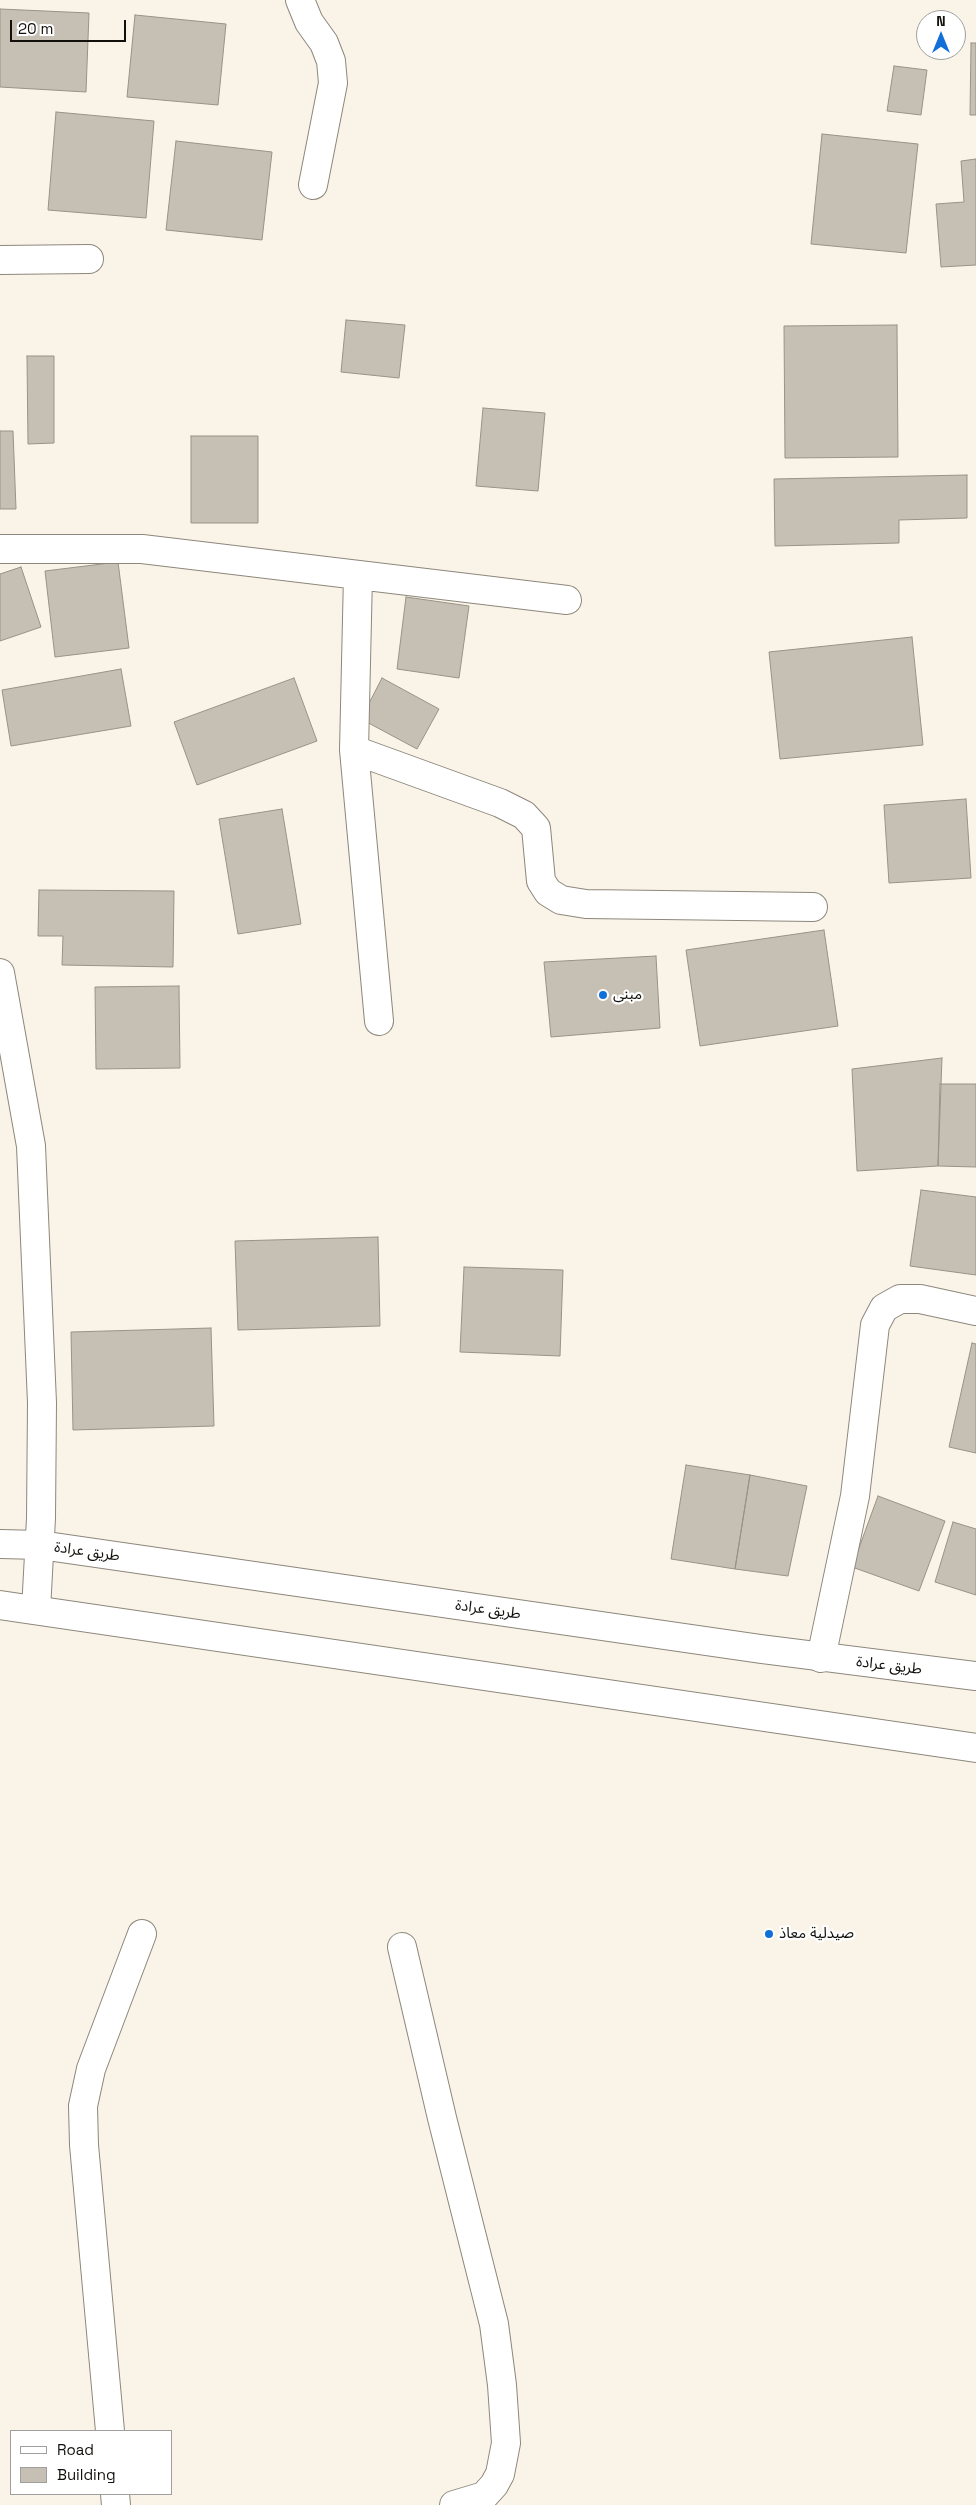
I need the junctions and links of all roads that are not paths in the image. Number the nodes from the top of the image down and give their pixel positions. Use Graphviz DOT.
graph roads {
  1 [pos="300,0"];
  2 [pos="313,185"];
  3 [pos="0,260"];
  4 [pos="89,260"];
  5 [pos="0,549"];
  6 [pos="358,575"];
  7 [pos="567,600"];
  8 [pos="354,750"];
  9 [pos="813,907"];
  10 [pos="0,973"];
  11 [pos="379,1021"];
  12 [pos="976,1311"];
  13 [pos="0,1544"];
  14 [pos="40,1545"];
  15 [pos="0,1605"];
  16 [pos="36,1610"];
  17 [pos="821,1658"];
  18 [pos="976,1676"];
  19 [pos="976,1748"];
  20 [pos="142,1934"];
  21 [pos="402,1946"];
  22 [pos="110,2430"];
  23 [pos="454,2505"];
  1 -- 2 [label="street"];
  3 -- 4 [label="street"];
  5 -- 6 [label="street"];
  6 -- 7 [label="street"];
  6 -- 8 [label="street"];
  8 -- 9 [label="street"];
  8 -- 11 [label="street"];
  10 -- 14 [label="street"];
  12 -- 17 [label="street"];
  13 -- 14 [label="street, طريق عرادة"];
  14 -- 16 [label="street"];
  14 -- 17 [label="street, طريق عرادة"];
  15 -- 16 [label="street"];
  16 -- 19 [label="street"];
  17 -- 18 [label="street, طريق عرادة"];
  20 -- 22 [label="street"];
  21 -- 23 [label="street"];
}
